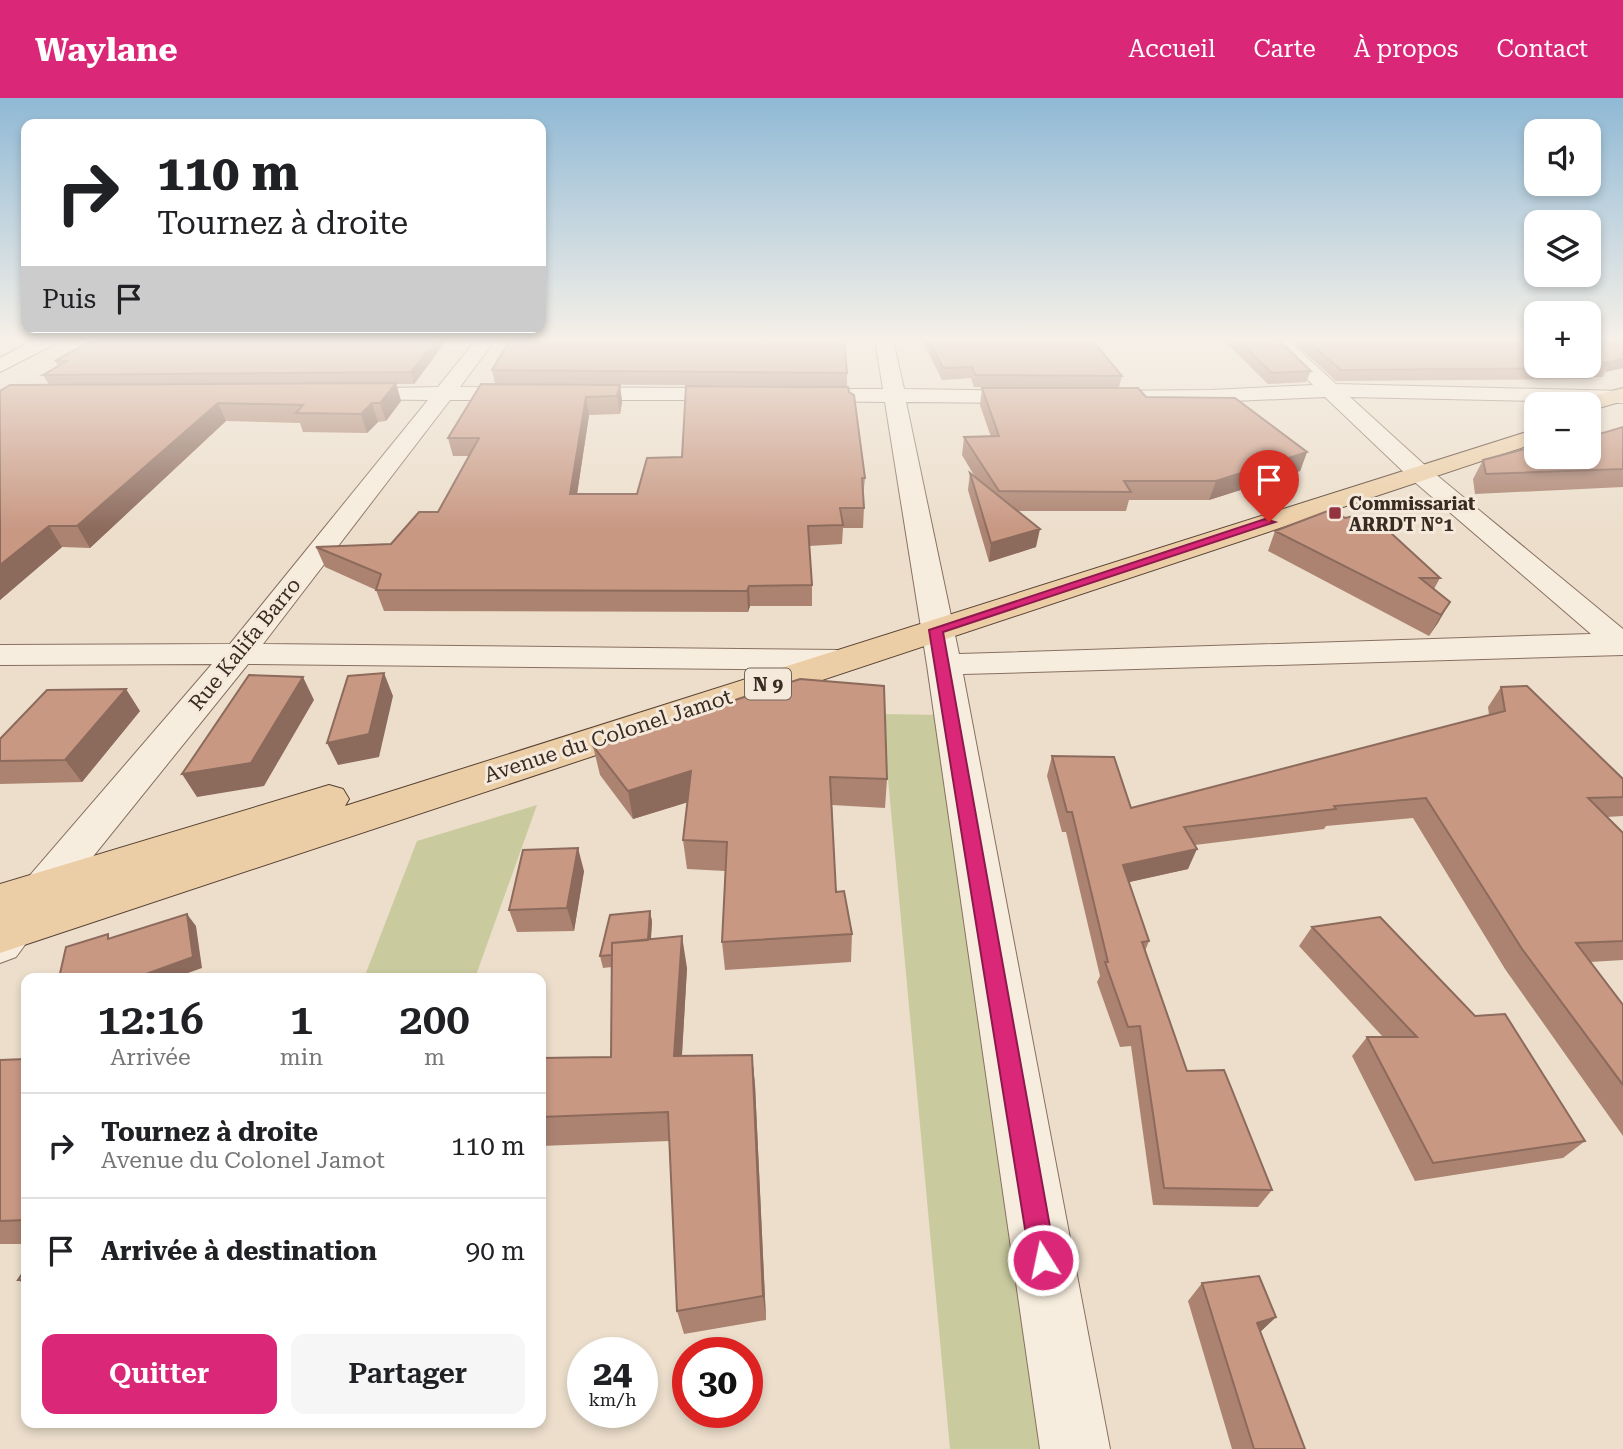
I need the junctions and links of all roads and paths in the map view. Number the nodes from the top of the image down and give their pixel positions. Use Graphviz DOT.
graph roads {
  1 [pos="435,403"];
  2 [pos="894,403"];
  3 [pos="1347,403"];
  4 [pos="1524,426"];
  5 [pos="1524,439"];
  6 [pos="1413,468"];
  7 [pos="937,635"];
  8 [pos="1622,644"];
  9 [pos="239,654"];
  10 [pos="0,655"];
  11 [pos="775,660"];
  12 [pos="840,660"];
  13 [pos="43,888"];
  14 [pos="3,927"];
  15 [pos="1075,1449"];
  1 -- 9 [label="street, Rue Kalifa Barro"];
  2 -- 7 [label="street"];
  3 -- 6 [label="street"];
  4 -- 6 [label="main road, Avenue du Colonel Jamot / N 9"];
  5 -- 6 [label="main road, Avenue du Colonel Jamot / N 9"];
  6 -- 7 [label="main road, Avenue du Colonel Jamot / N 9"];
  6 -- 8 [label="street"];
  7 -- 8 [label="street"];
  7 -- 11 [label="main road, Avenue du Colonel Jamot / N 9"];
  7 -- 12 [label="main road, Avenue du Colonel Jamot / N 9"];
  7 -- 15 [label="street"];
  9 -- 10 [label="street"];
  9 -- 11 [label="street"];
  9 -- 13 [label="street, Rue Kalifa Barro"];
  11 -- 12 [label="street"];
  11 -- 13 [label="main road, Avenue du Colonel Jamot / N 9"];
  12 -- 14 [label="main road, Avenue du Colonel Jamot / N 9"];
  13 -- 14 [label="main road, Avenue du Colonel Jamot / N 9"];
}
